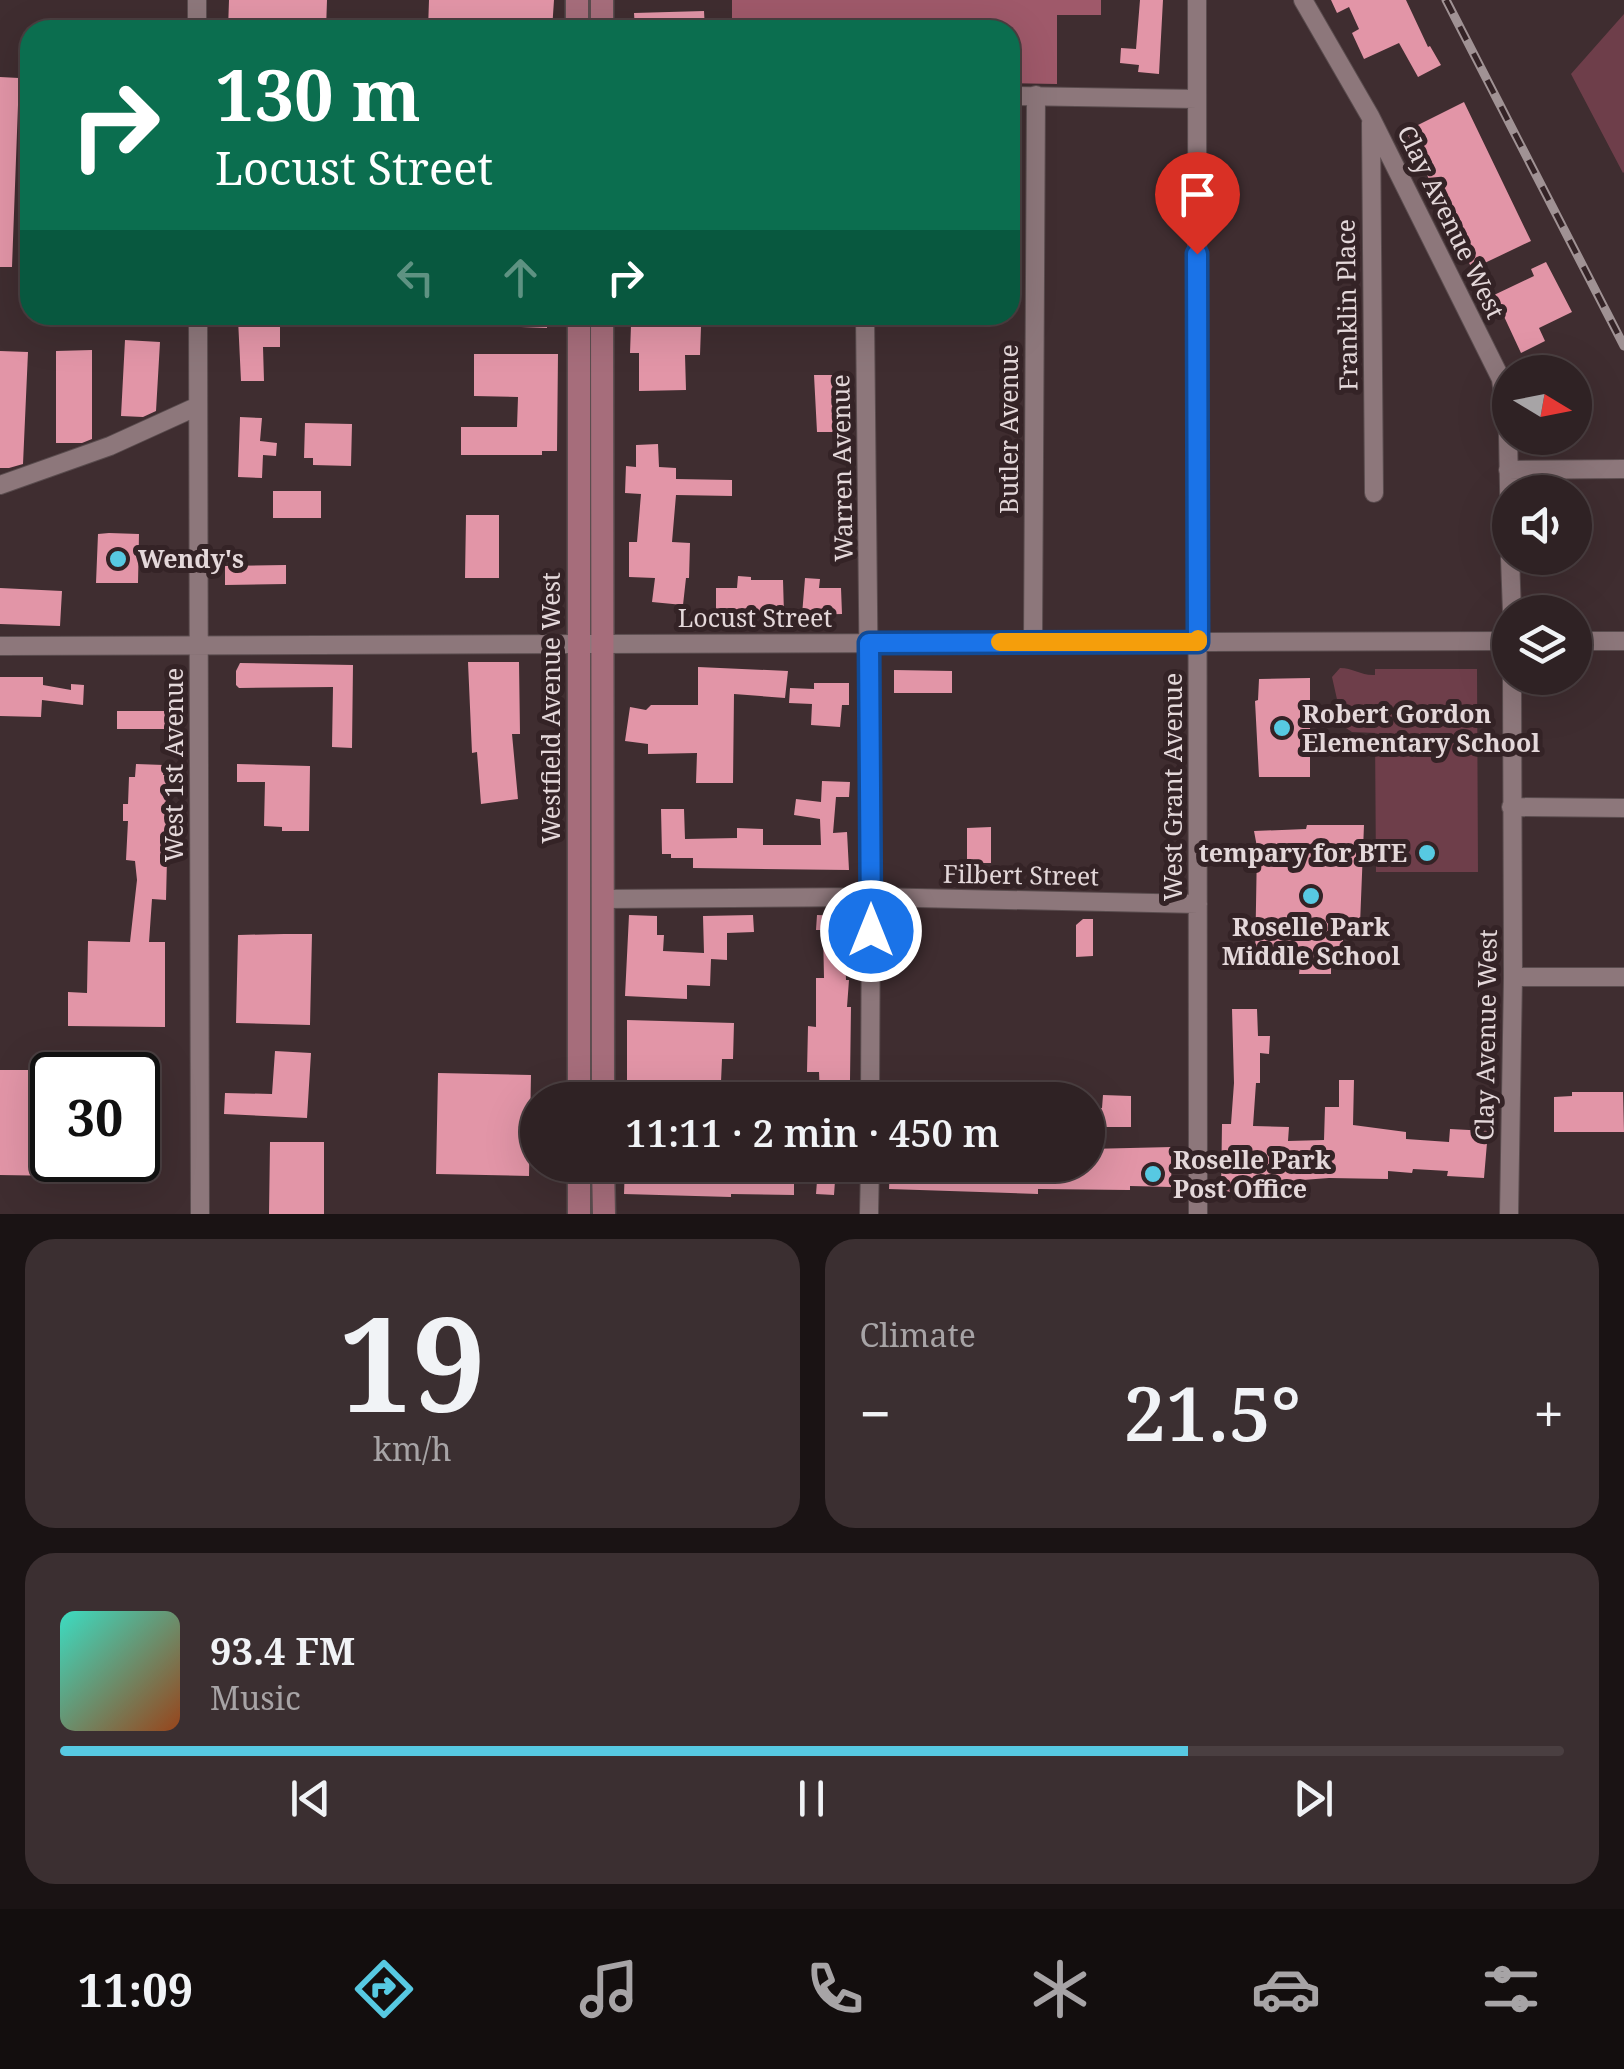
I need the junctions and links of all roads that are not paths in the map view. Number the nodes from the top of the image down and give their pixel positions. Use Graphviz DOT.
graph roads {
  1 [pos="1197,0"];
  2 [pos="1303,0"];
  3 [pos="1036,95"];
  4 [pos="1020,96"];
  5 [pos="1197,99"];
  6 [pos="1370,116"];
  7 [pos="198,325"];
  8 [pos="579,325"];
  9 [pos="602,325"];
  10 [pos="866,325"];
  11 [pos="198,406"];
  12 [pos="1624,469"];
  13 [pos="1508,470"];
  14 [pos="1508,475"];
  15 [pos="0,484"];
  16 [pos="1374,493"];
  17 [pos="1592,641"];
  18 [pos="1624,641"];
  19 [pos="1033,642"];
  20 [pos="1198,642"];
  21 [pos="1492,642"];
  22 [pos="869,643"];
  23 [pos="578,644"];
  24 [pos="602,644"];
  25 [pos="0,646"];
  26 [pos="198,646"];
  27 [pos="1512,695"];
  28 [pos="1511,807"];
  29 [pos="1624,808"];
  30 [pos="872,897"];
  31 [pos="603,899"];
  32 [pos="1198,904"];
  33 [pos="1513,976"];
  34 [pos="1624,977"];
  35 [pos="579,1082"];
  36 [pos="603,1082"];
  37 [pos="870,1082"];
  38 [pos="579,1182"];
  39 [pos="604,1182"];
  40 [pos="870,1182"];
  41 [pos="200,1214"];
  42 [pos="579,1214"];
  43 [pos="604,1214"];
  44 [pos="869,1214"];
  45 [pos="1198,1214"];
  46 [pos="1508,1214"];
  1 -- 5 [label="street, West Grant Avenue"];
  2 -- 6 [label="street, Clay Avenue West"];
  3 -- 4 [label="street"];
  3 -- 5 [label="street"];
  3 -- 19 [label="street, Butler Avenue"];
  5 -- 20 [label="street, West Grant Avenue"];
  6 -- 13 [label="street, Clay Avenue West"];
  6 -- 16 [label="street, Franklin Place"];
  7 -- 11 [label="street, West 1st Avenue"];
  8 -- 23 [label="main road, Westfield Avenue West"];
  9 -- 24 [label="main road, Westfield Avenue West"];
  10 -- 22 [label="street, Warren Avenue"];
  11 -- 15 [label="street"];
  11 -- 26 [label="street, West 1st Avenue"];
  12 -- 13 [label="street"];
  13 -- 14 [label="street, Clay Avenue West"];
  17 -- 18 [label="street"];
  19 -- 20 [label="street, Locust Street"];
  19 -- 22 [label="street, Locust Street"];
  20 -- 21 [label="street, Locust Street"];
  20 -- 32 [label="street, West Grant Avenue"];
  22 -- 24 [label="street, Locust Street"];
  22 -- 30 [label="street, Warren Avenue"];
  23 -- 24 [label="street, Locust Street"];
  23 -- 26 [label="street, Locust Street"];
  23 -- 35 [label="main road, Westfield Avenue West"];
  24 -- 31 [label="main road, Westfield Avenue West"];
  25 -- 26 [label="street, Locust Street"];
  26 -- 41 [label="street, West 1st Avenue"];
  27 -- 28 [label="street, Clay Avenue West"];
  28 -- 29 [label="street"];
  28 -- 33 [label="street, Clay Avenue West"];
  30 -- 31 [label="street, Filbert Street"];
  30 -- 32 [label="street, Filbert Street"];
  30 -- 37 [label="street, Warren Avenue"];
  31 -- 36 [label="main road, Westfield Avenue West"];
  32 -- 45 [label="street, West Grant Avenue"];
  33 -- 34 [label="street"];
  33 -- 46 [label="street, Clay Avenue West"];
  38 -- 42 [label="main road"];
  39 -- 43 [label="main road"];
  40 -- 44 [label="street"];
}
